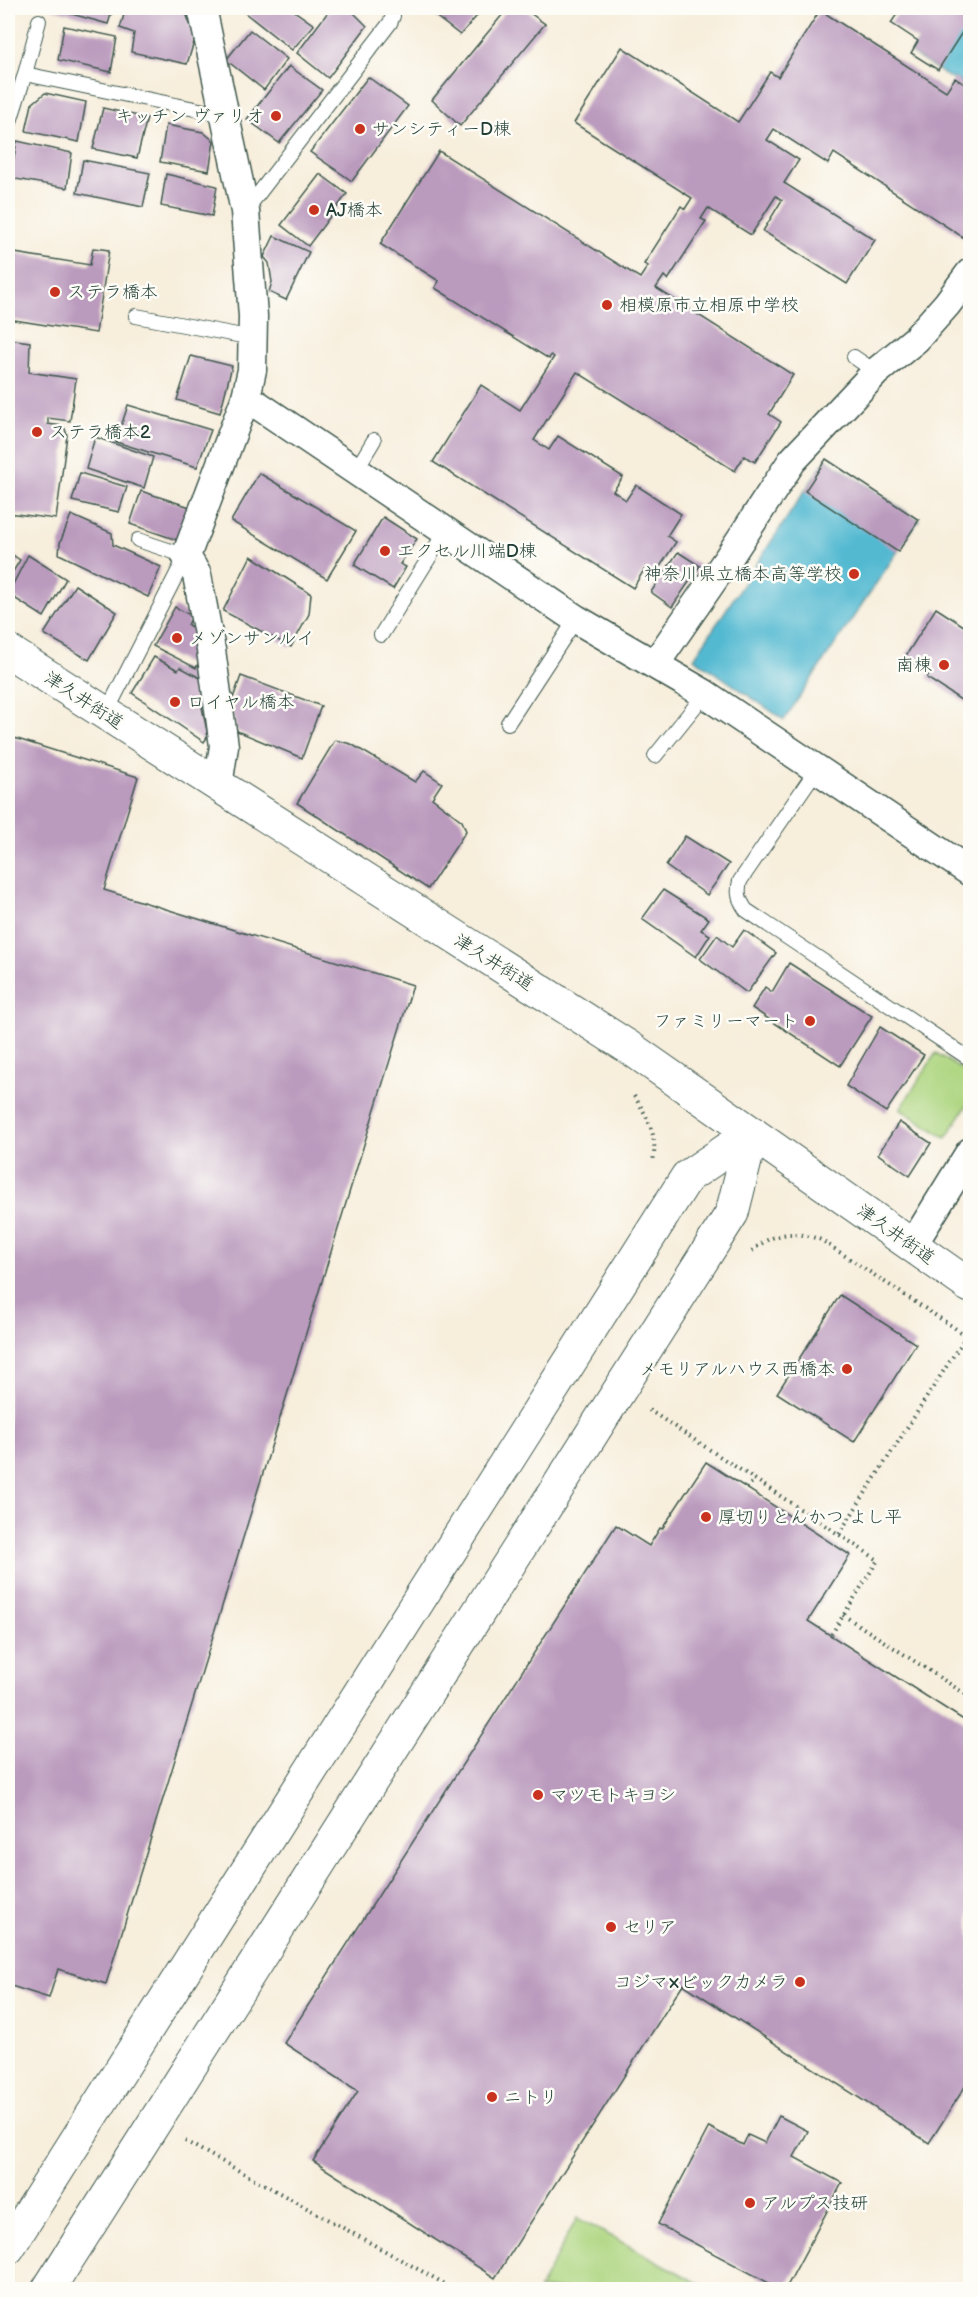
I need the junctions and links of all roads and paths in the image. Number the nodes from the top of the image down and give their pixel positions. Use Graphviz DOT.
graph roads {
  1 [pos="202,8"];
  2 [pos="392,8"];
  3 [pos="39,21"];
  4 [pos="25,74"];
  5 [pos="224,115"];
  6 [pos="8,128"];
  7 [pos="245,211"];
  8 [pos="970,273"];
  9 [pos="136,316"];
  10 [pos="253,338"];
  11 [pos="246,398"];
  12 [pos="374,440"];
  13 [pos="356,470"];
  14 [pos="445,532"];
  15 [pos="138,540"];
  16 [pos="186,556"];
  17 [pos="576,619"];
  18 [pos="381,635"];
  19 [pos="8,651"];
  20 [pos="655,664"];
  21 [pos="705,694"];
  22 [pos="106,713"];
  23 [pos="508,723"];
  24 [pos="655,756"];
  25 [pos="818,769"];
  26 [pos="218,786"];
  27 [pos="970,872"];
  28 [pos="970,1059"];
  29 [pos="752,1133"];
  30 [pos="970,1152"];
  31 [pos="912,1246"];
  32 [pos="748,1255"];
  33 [pos="970,1286"];
  34 [pos="968,1337"];
  35 [pos="654,1400"];
  36 [pos="648,1409"];
  37 [pos="642,1419"];
  38 [pos="754,1479"];
  39 [pos="747,1489"];
  40 [pos="839,1534"];
  41 [pos="843,1615"];
  42 [pos="831,1635"];
  43 [pos="970,1697"];
  44 [pos="970,1715"];
  45 [pos="966,1722"];
  46 [pos="190,2131"];
  47 [pos="8,2248"];
  48 [pos="48,2289"];
  49 [pos="456,2289"];
  1 -- 5 [label="street"];
  2 -- 7 [label="lane"];
  3 -- 4 [label="lane"];
  4 -- 5 [label="lane"];
  4 -- 6 [label="lane"];
  5 -- 7 [label="street"];
  7 -- 10 [label="street"];
  8 -- 20 [label="street"];
  9 -- 10 [label="lane"];
  10 -- 11 [label="street"];
  11 -- 13 [label="street"];
  11 -- 16 [label="street"];
  12 -- 13 [label="lane"];
  13 -- 14 [label="street"];
  14 -- 17 [label="street"];
  14 -- 18 [label="lane"];
  15 -- 16 [label="lane"];
  16 -- 22 [label="lane"];
  16 -- 26 [label="street"];
  17 -- 20 [label="street"];
  17 -- 23 [label="lane"];
  19 -- 22 [label="main road, 津久井街道"];
  20 -- 21 [label="street"];
  21 -- 24 [label="lane"];
  21 -- 25 [label="street"];
  22 -- 26 [label="main road, 津久井街道"];
  25 -- 27 [label="street"];
  25 -- 28 [label="lane"];
  26 -- 29 [label="main road, 津久井街道"];
  29 -- 31 [label="main road, 津久井街道"];
  29 -- 47 [label="main road"];
  29 -- 48 [label="main road"];
  30 -- 31 [label="street"];
  31 -- 33 [label="main road, 津久井街道"];
  32 -- 34 [label="path"];
  34 -- 40 [label="path"];
  35 -- 36 [label="path"];
  36 -- 37 [label="path"];
  36 -- 38 [label="path"];
  38 -- 39 [label="path"];
  38 -- 40 [label="path"];
  40 -- 41 [label="path"];
  41 -- 42 [label="path"];
  41 -- 43 [label="path"];
  44 -- 45 [label="path"];
  46 -- 49 [label="path"];
}
